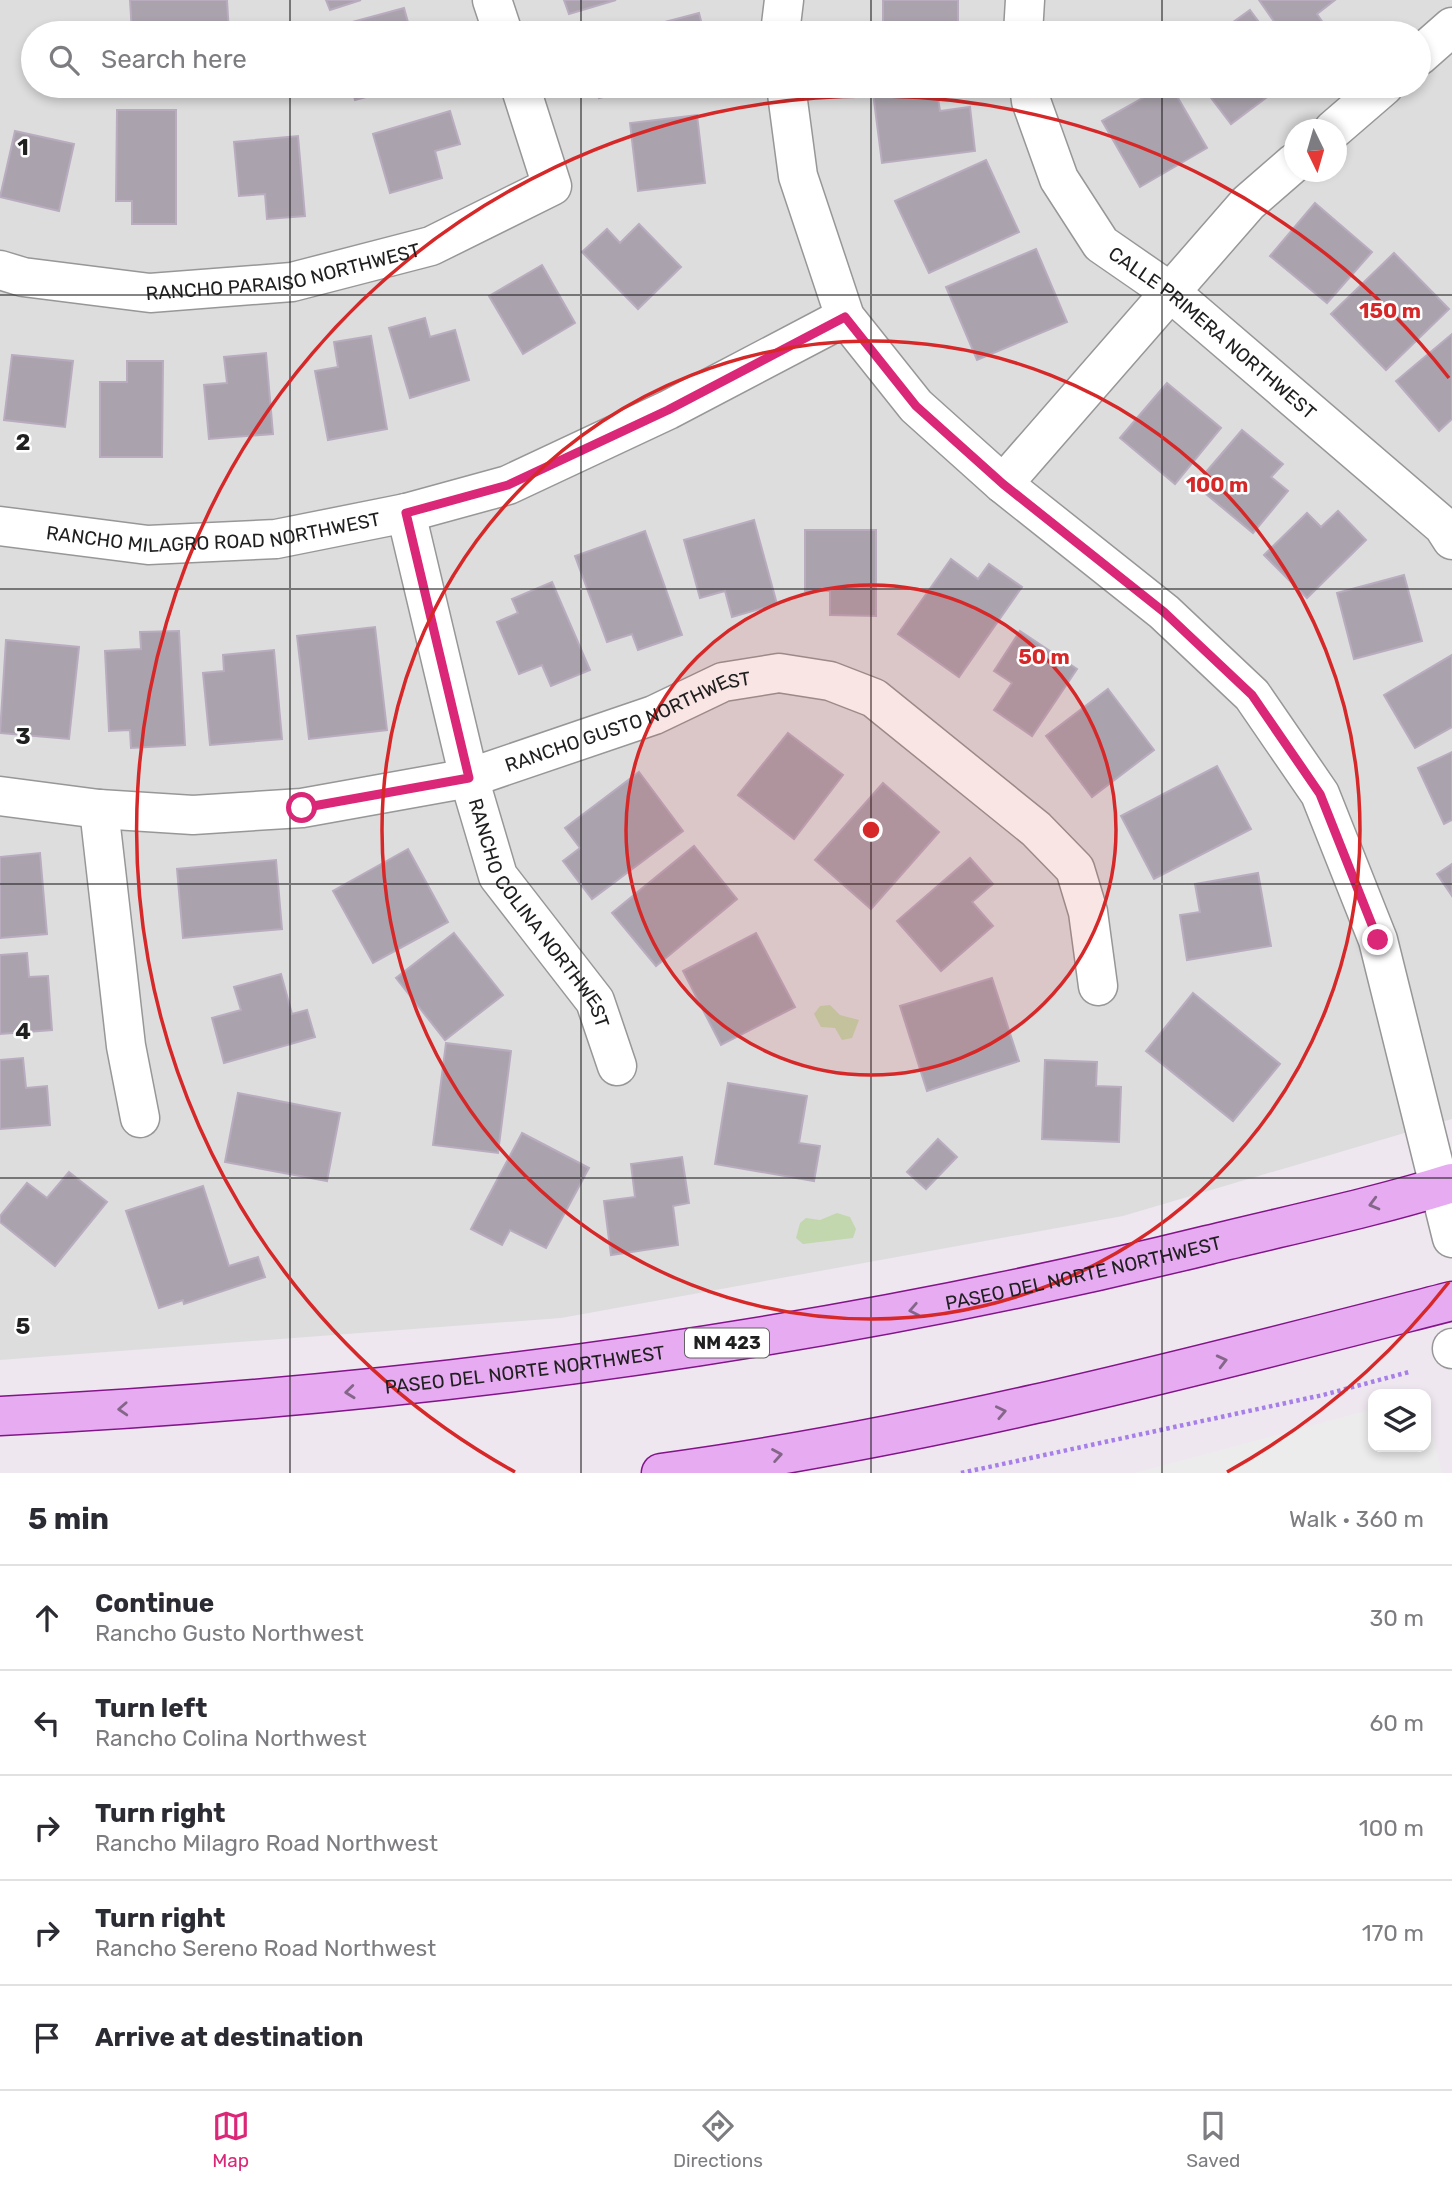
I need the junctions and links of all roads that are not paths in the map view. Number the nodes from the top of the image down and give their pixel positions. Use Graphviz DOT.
graph roads {
  1 [pos="492,0"];
  2 [pos="785,0"];
  3 [pos="1025,0"];
  4 [pos="499,21"];
  5 [pos="782,21"];
  6 [pos="1024,21"];
  7 [pos="1452,27"];
  8 [pos="1431,45"];
  9 [pos="524,98"];
  10 [pos="788,98"];
  11 [pos="1030,98"];
  12 [pos="1370,98"];
  13 [pos="1346,119"];
  14 [pos="1284,172"];
  15 [pos="0,270"];
  16 [pos="1169,291"];
  17 [pos="845,317"];
  18 [pos="1003,484"];
  19 [pos="406,513"];
  20 [pos="0,526"];
  21 [pos="1452,540"];
  22 [pos="469,778"];
  23 [pos="0,796"];
  24 [pos="99,809"];
  25 [pos="1098,986"];
  26 [pos="617,1066"];
  27 [pos="140,1118"];
  28 [pos="1446,1185"];
  29 [pos="1452,1238"];
  30 [pos="1452,1301"];
  31 [pos="0,1416"];
  32 [pos="661,1473"];
  1 -- 4 [label="street"];
  2 -- 5 [label="street"];
  3 -- 6 [label="street"];
  7 -- 8 [label="street"];
  9 -- 15 [label="street, RANCHO PARAISO NORTHWEST"];
  10 -- 17 [label="street"];
  11 -- 16 [label="street, CALLE PRIMERA NORTHWEST"];
  12 -- 13 [label="street"];
  14 -- 16 [label="street"];
  16 -- 18 [label="street"];
  16 -- 21 [label="street, CALLE PRIMERA NORTHWEST"];
  17 -- 18 [label="street"];
  17 -- 19 [label="street, RANCHO MILAGRO ROAD NORTHWEST"];
  18 -- 28 [label="street"];
  19 -- 20 [label="street, RANCHO MILAGRO ROAD NORTHWEST"];
  19 -- 22 [label="street, RANCHO COLINA NORTHWEST"];
  22 -- 24 [label="street, RANCHO GUSTO NORTHWEST"];
  22 -- 25 [label="street, RANCHO GUSTO NORTHWEST"];
  22 -- 26 [label="street, RANCHO COLINA NORTHWEST"];
  23 -- 24 [label="street, RANCHO GUSTO NORTHWEST"];
  24 -- 27 [label="street"];
  28 -- 29 [label="street"];
  28 -- 31 [label="main road, PASEO DEL NORTE NORTHWEST / NM 423, one-way"];
  32 -- 30 [label="main road, one-way"];
}
